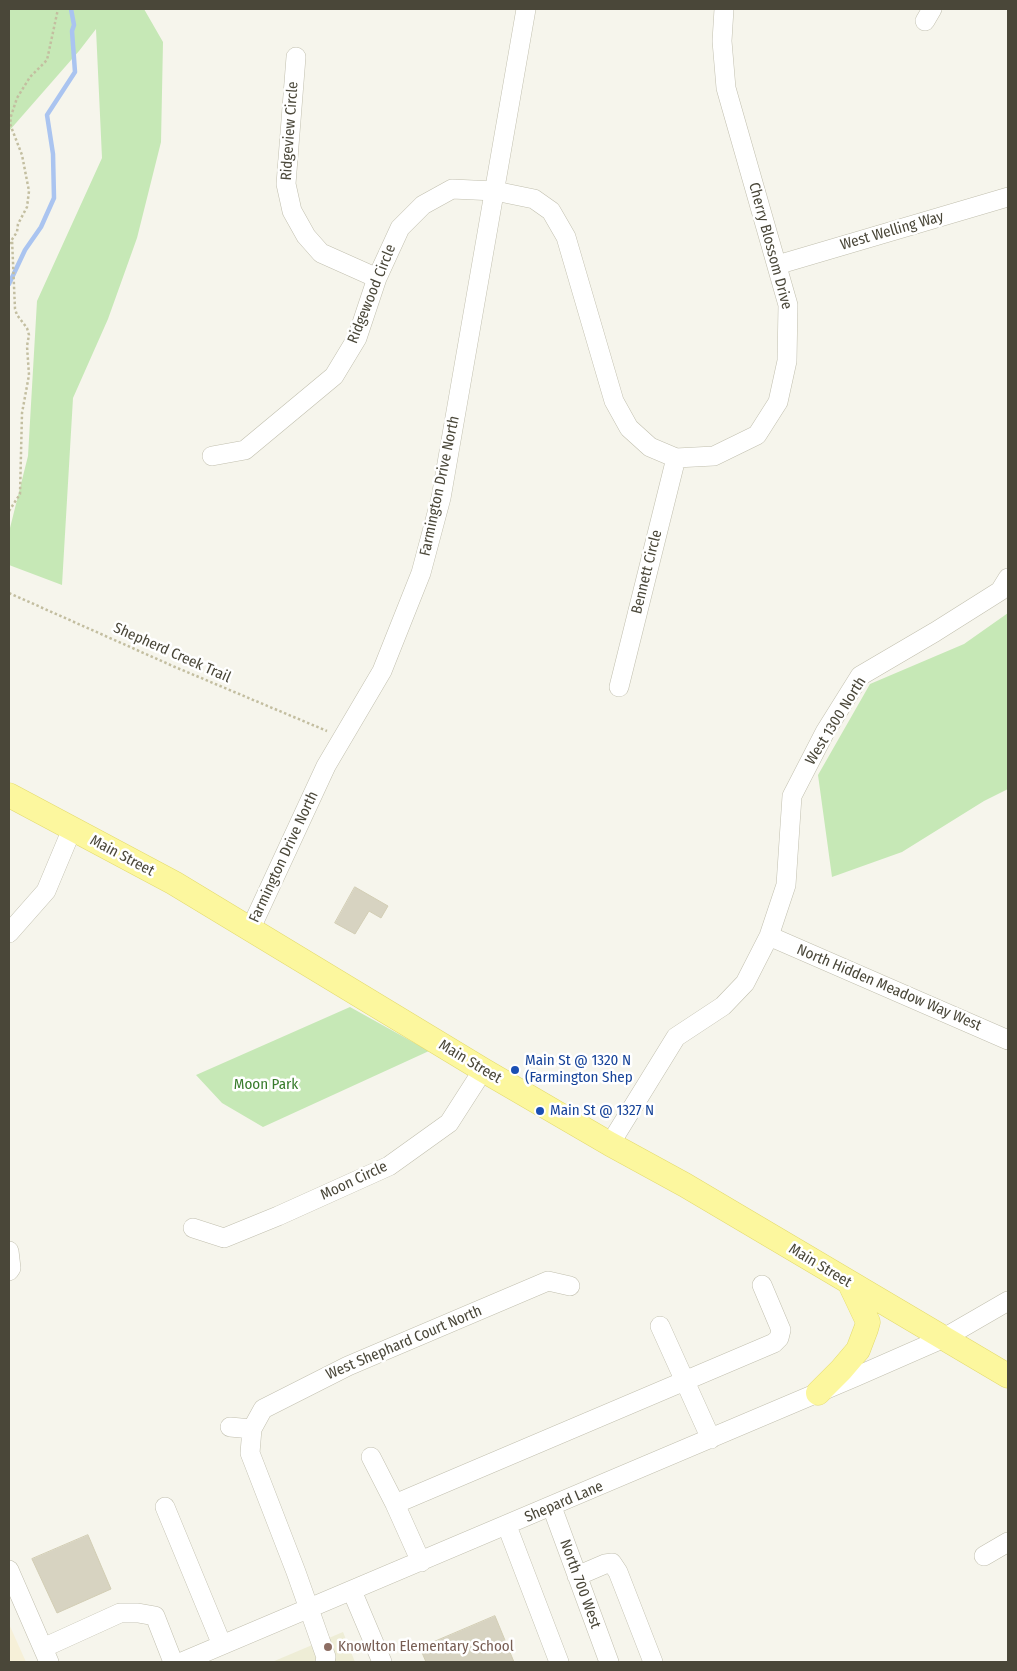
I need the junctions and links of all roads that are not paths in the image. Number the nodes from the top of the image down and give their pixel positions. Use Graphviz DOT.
graph roads {
  1 [pos="526,9"];
  2 [pos="724,9"];
  3 [pos="296,57"];
  4 [pos="495,191"];
  5 [pos="1008,198"];
  6 [pos="777,265"];
  7 [pos="377,278"];
  8 [pos="212,456"];
  9 [pos="676,458"];
  10 [pos="1008,578"];
  11 [pos="619,687"];
  12 [pos="9,795"];
  13 [pos="72,829"];
  14 [pos="250,930"];
  15 [pos="9,933"];
  16 [pos="769,936"];
  17 [pos="1008,1040"];
  18 [pos="483,1070"];
  19 [pos="610,1144"];
  20 [pos="192,1228"];
  21 [pos="9,1251"];
  22 [pos="9,1271"];
  23 [pos="850,1284"];
  24 [pos="762,1285"];
  25 [pos="570,1286"];
  26 [pos="1008,1301"];
  27 [pos="660,1326"];
  28 [pos="944,1338"];
  29 [pos="1008,1376"];
  30 [pos="683,1380"];
  31 [pos="818,1393"];
  32 [pos="230,1427"];
  33 [pos="252,1428"];
  34 [pos="711,1439"];
  35 [pos="371,1457"];
  36 [pos="395,1504"];
  37 [pos="165,1507"];
  38 [pos="552,1507"];
  39 [pos="507,1526"];
  40 [pos="1008,1542"];
  41 [pos="984,1556"];
  42 [pos="421,1562"];
  43 [pos="9,1570"];
  44 [pos="577,1576"];
  45 [pos="352,1591"];
  46 [pos="309,1610"];
  47 [pos="222,1645"];
  48 [pos="46,1655"];
  49 [pos="173,1662"];
  50 [pos="182,1662"];
  51 [pos="325,1662"];
  52 [pos="382,1662"];
  53 [pos="559,1662"];
  54 [pos="609,1662"];
  55 [pos="653,1662"];
  1 -- 4 [label="street, Farmington Drive North"];
  2 -- 6 [label="street, Cherry Blossom Drive"];
  3 -- 7 [label="street, Ridgeview Circle"];
  4 -- 7 [label="street, Ridgewood Circle"];
  4 -- 9 [label="street, Cherry Blossom Drive"];
  4 -- 14 [label="street, Farmington Drive North"];
  5 -- 6 [label="street, West Welling Way"];
  6 -- 9 [label="street, Cherry Blossom Drive"];
  7 -- 8 [label="street, Ridgewood Circle"];
  9 -- 11 [label="street, Bennett Circle"];
  10 -- 16 [label="street, West 1300 North"];
  12 -- 13 [label="main road, Main Street"];
  13 -- 14 [label="main road, Main Street"];
  13 -- 15 [label="street"];
  14 -- 18 [label="main road, Main Street"];
  16 -- 17 [label="street, North Hidden Meadow Way West"];
  16 -- 19 [label="street, West 1300 North"];
  18 -- 19 [label="main road, Main Street"];
  18 -- 20 [label="street, Moon Circle"];
  19 -- 23 [label="main road, Main Street"];
  21 -- 22 [label="street"];
  23 -- 28 [label="main road, Main Street"];
  23 -- 31 [label="main road"];
  24 -- 30 [label="street"];
  25 -- 33 [label="street, West Shephard Court North"];
  26 -- 28 [label="street, Shepard Lane"];
  27 -- 30 [label="street"];
  28 -- 29 [label="main road, Main Street"];
  28 -- 31 [label="street, Shepard Lane"];
  30 -- 34 [label="street"];
  30 -- 36 [label="street"];
  31 -- 34 [label="street, Shepard Lane"];
  32 -- 33 [label="street"];
  33 -- 46 [label="street"];
  34 -- 38 [label="street, Shepard Lane"];
  35 -- 36 [label="street"];
  36 -- 42 [label="street"];
  37 -- 47 [label="street"];
  38 -- 39 [label="street, Shepard Lane"];
  38 -- 44 [label="street, North 700 West"];
  39 -- 42 [label="street, Shepard Lane"];
  39 -- 53 [label="street"];
  40 -- 41 [label="street"];
  42 -- 45 [label="street, Shepard Lane"];
  43 -- 48 [label="street"];
  44 -- 54 [label="street, North 700 West"];
  44 -- 55 [label="street"];
  45 -- 46 [label="street, Shepard Lane"];
  45 -- 52 [label="street"];
  46 -- 47 [label="street, Shepard Lane"];
  46 -- 51 [label="street"];
  47 -- 50 [label="street, Shepard Lane"];
  48 -- 49 [label="street"];
}
